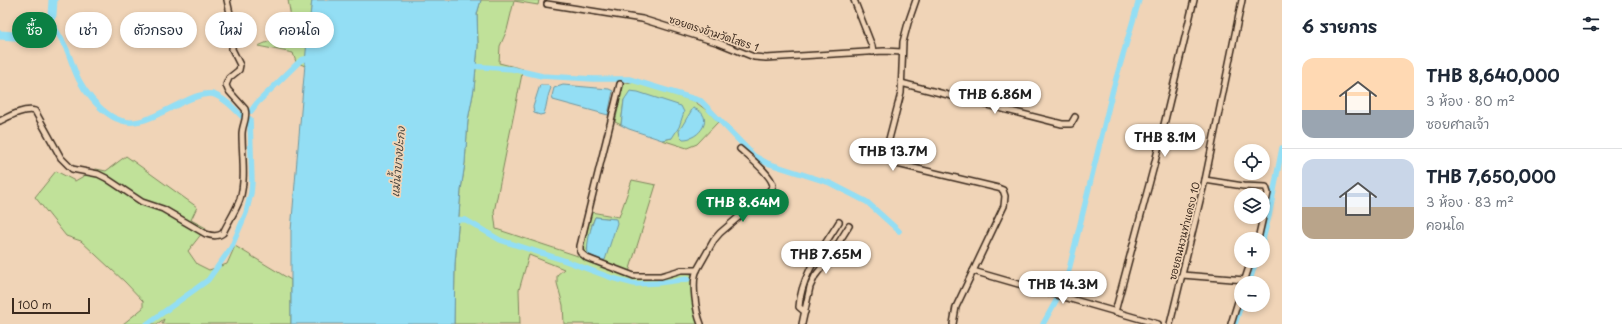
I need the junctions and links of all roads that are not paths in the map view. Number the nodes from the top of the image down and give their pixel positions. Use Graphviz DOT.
graph roads {
  1 [pos="227,0"];
  2 [pos="854,0"];
  3 [pos="916,0"];
  4 [pos="1194,0"];
  5 [pos="1242,0"];
  6 [pos="547,4"];
  7 [pos="873,52"];
  8 [pos="902,52"];
  9 [pos="901,83"];
  10 [pos="620,84"];
  11 [pos="1075,117"];
  12 [pos="0,121"];
  13 [pos="740,149"];
  14 [pos="1205,180"];
  15 [pos="1267,188"];
  16 [pos="839,222"];
  17 [pos="849,226"];
  18 [pos="697,270"];
  19 [pos="973,271"];
  20 [pos="1182,275"];
  21 [pos="1234,281"];
  22 [pos="805,312"];
  23 [pos="1115,312"];
  24 [pos="1235,312"];
  25 [pos="701,324"];
  26 [pos="802,324"];
  27 [pos="953,324"];
  28 [pos="1158,324"];
  29 [pos="1170,324"];
  30 [pos="1231,324"];
  1 -- 12 [label="street"];
  2 -- 7 [label="street"];
  3 -- 8 [label="street"];
  4 -- 23 [label="street"];
  5 -- 14 [label="street, ซอยถนนวนท่าแครง 10"];
  6 -- 7 [label="street, ซอยตรงข้ามวัดโสธร 1"];
  7 -- 8 [label="street, ซอยตรงข้ามวัดโสธร 1"];
  8 -- 9 [label="street"];
  9 -- 11 [label="street"];
  9 -- 19 [label="street"];
  10 -- 18 [label="street"];
  13 -- 18 [label="street"];
  14 -- 15 [label="street"];
  14 -- 20 [label="street, ซอยถนนวนท่าแครง 10"];
  16 -- 22 [label="street"];
  17 -- 22 [label="street"];
  18 -- 25 [label="street"];
  19 -- 23 [label="street"];
  19 -- 27 [label="street"];
  20 -- 21 [label="street"];
  20 -- 29 [label="street, ซอยถนนวนท่าแครง 10"];
  22 -- 26 [label="street"];
  23 -- 28 [label="street"];
  24 -- 30 [label="street"];
}
